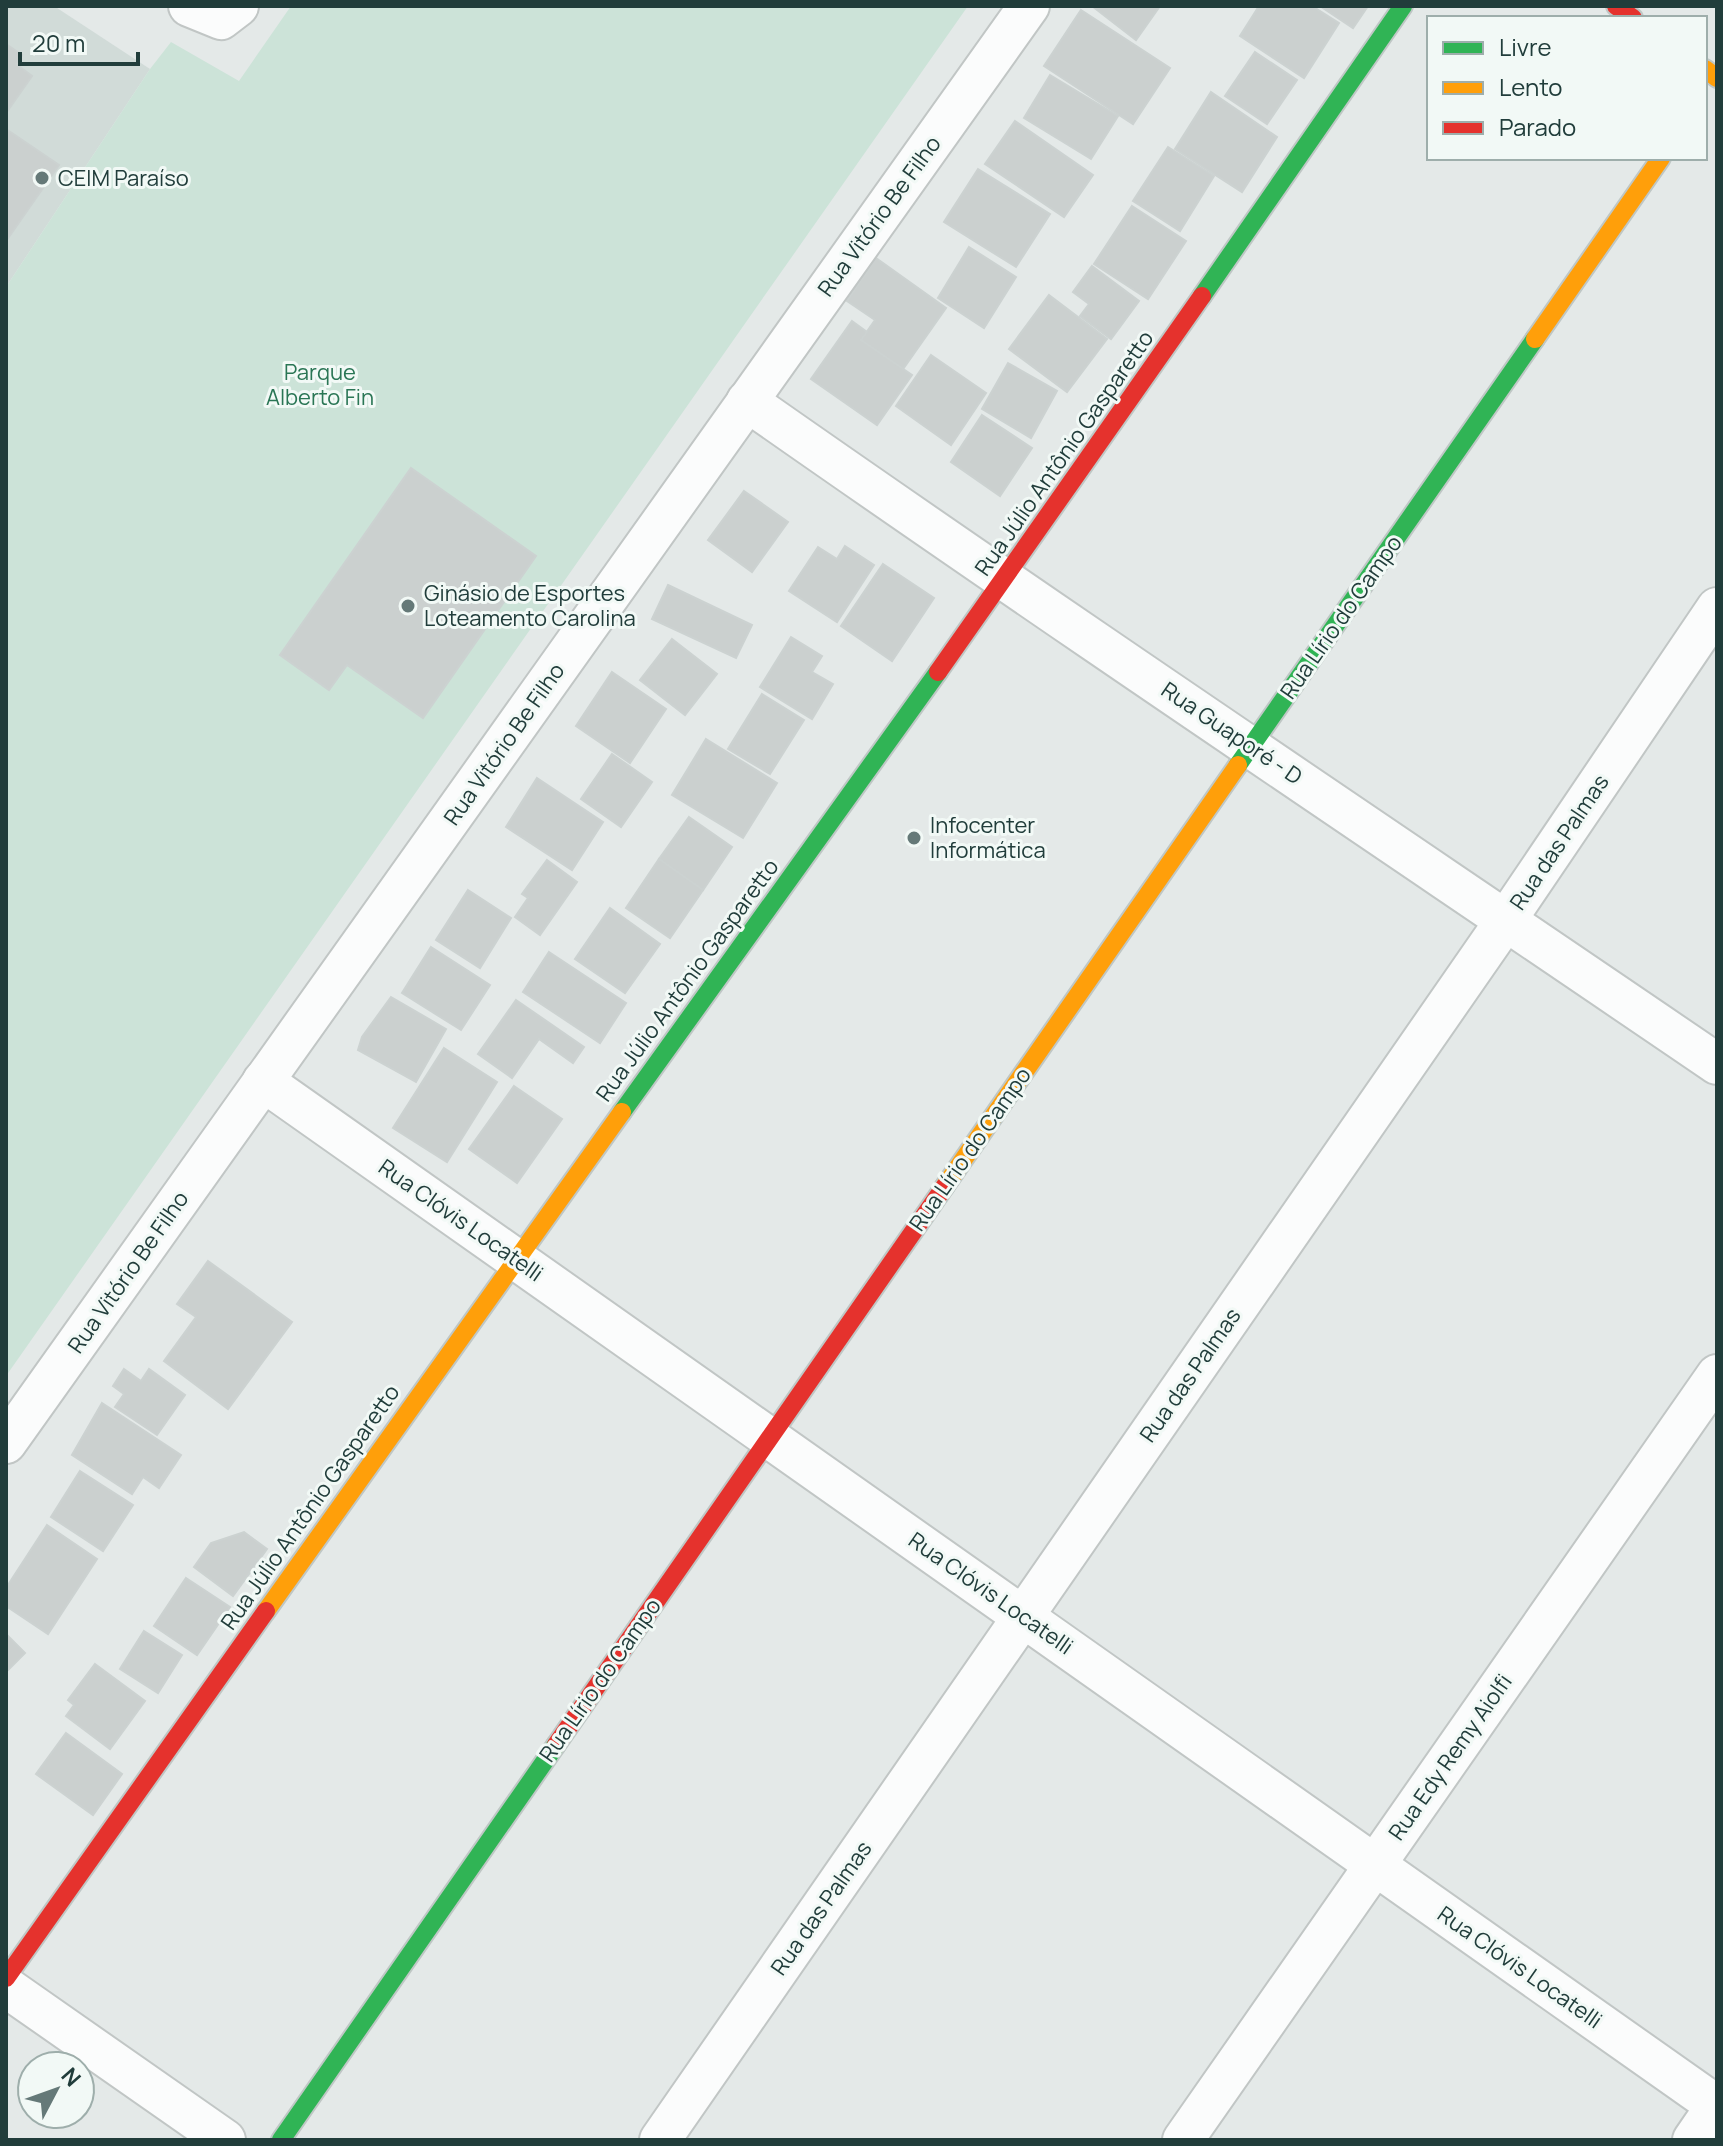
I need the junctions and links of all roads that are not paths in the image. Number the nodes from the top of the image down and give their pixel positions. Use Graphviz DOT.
graph roads {
  1 [pos="189,6"];
  2 [pos="238,6"];
  3 [pos="1029,6"];
  4 [pos="1403,6"];
  5 [pos="1660,160"];
  6 [pos="747,401"];
  7 [pos="1004,581"];
  8 [pos="1717,608"];
  9 [pos="1252,746"];
  10 [pos="1506,920"];
  11 [pos="1717,1064"];
  12 [pos="263,1081"];
  13 [pos="516,1259"];
  14 [pos="1717,1375"];
  15 [pos="769,1437"];
  16 [pos="6,1443"];
  17 [pos="1023,1616"];
  18 [pos="1375,1865"];
  19 [pos="6,1978"];
  20 [pos="6,1987"];
  21 [pos="1717,2106"];
  22 [pos="225,2140"];
  23 [pos="281,2140"];
  24 [pos="660,2140"];
  25 [pos="1183,2140"];
  26 [pos="1693,2140"];
  1 -- 2 [label="street"];
  3 -- 6 [label="street, Rua Vitório Be Filho"];
  4 -- 7 [label="street, Rua Júlio Antônio Gasparetto"];
  5 -- 9 [label="street, Rua Lírio do Campo"];
  6 -- 7 [label="street, Rua Guaporé - D"];
  6 -- 12 [label="street, Rua Vitório Be Filho"];
  7 -- 9 [label="street, Rua Guaporé - D"];
  7 -- 13 [label="street, Rua Júlio Antônio Gasparetto"];
  8 -- 10 [label="street, Rua das Palmas"];
  9 -- 10 [label="street, Rua Guaporé - D"];
  9 -- 15 [label="street, Rua Lírio do Campo"];
  10 -- 11 [label="street, Rua Guaporé - D"];
  10 -- 17 [label="street, Rua das Palmas"];
  12 -- 13 [label="street, Rua Clóvis Locatelli"];
  12 -- 16 [label="street, Rua Vitório Be Filho"];
  13 -- 15 [label="street, Rua Clóvis Locatelli"];
  13 -- 19 [label="street, Rua Júlio Antônio Gasparetto"];
  14 -- 18 [label="street, Rua Edy Remy Aiolfi"];
  15 -- 17 [label="street, Rua Clóvis Locatelli"];
  15 -- 23 [label="street, Rua Lírio do Campo"];
  17 -- 18 [label="street, Rua Clóvis Locatelli"];
  17 -- 24 [label="street, Rua das Palmas"];
  18 -- 21 [label="street, Rua Clóvis Locatelli"];
  18 -- 25 [label="street, Rua Edy Remy Aiolfi"];
  20 -- 22 [label="street"];
  21 -- 26 [label="street"];
}
